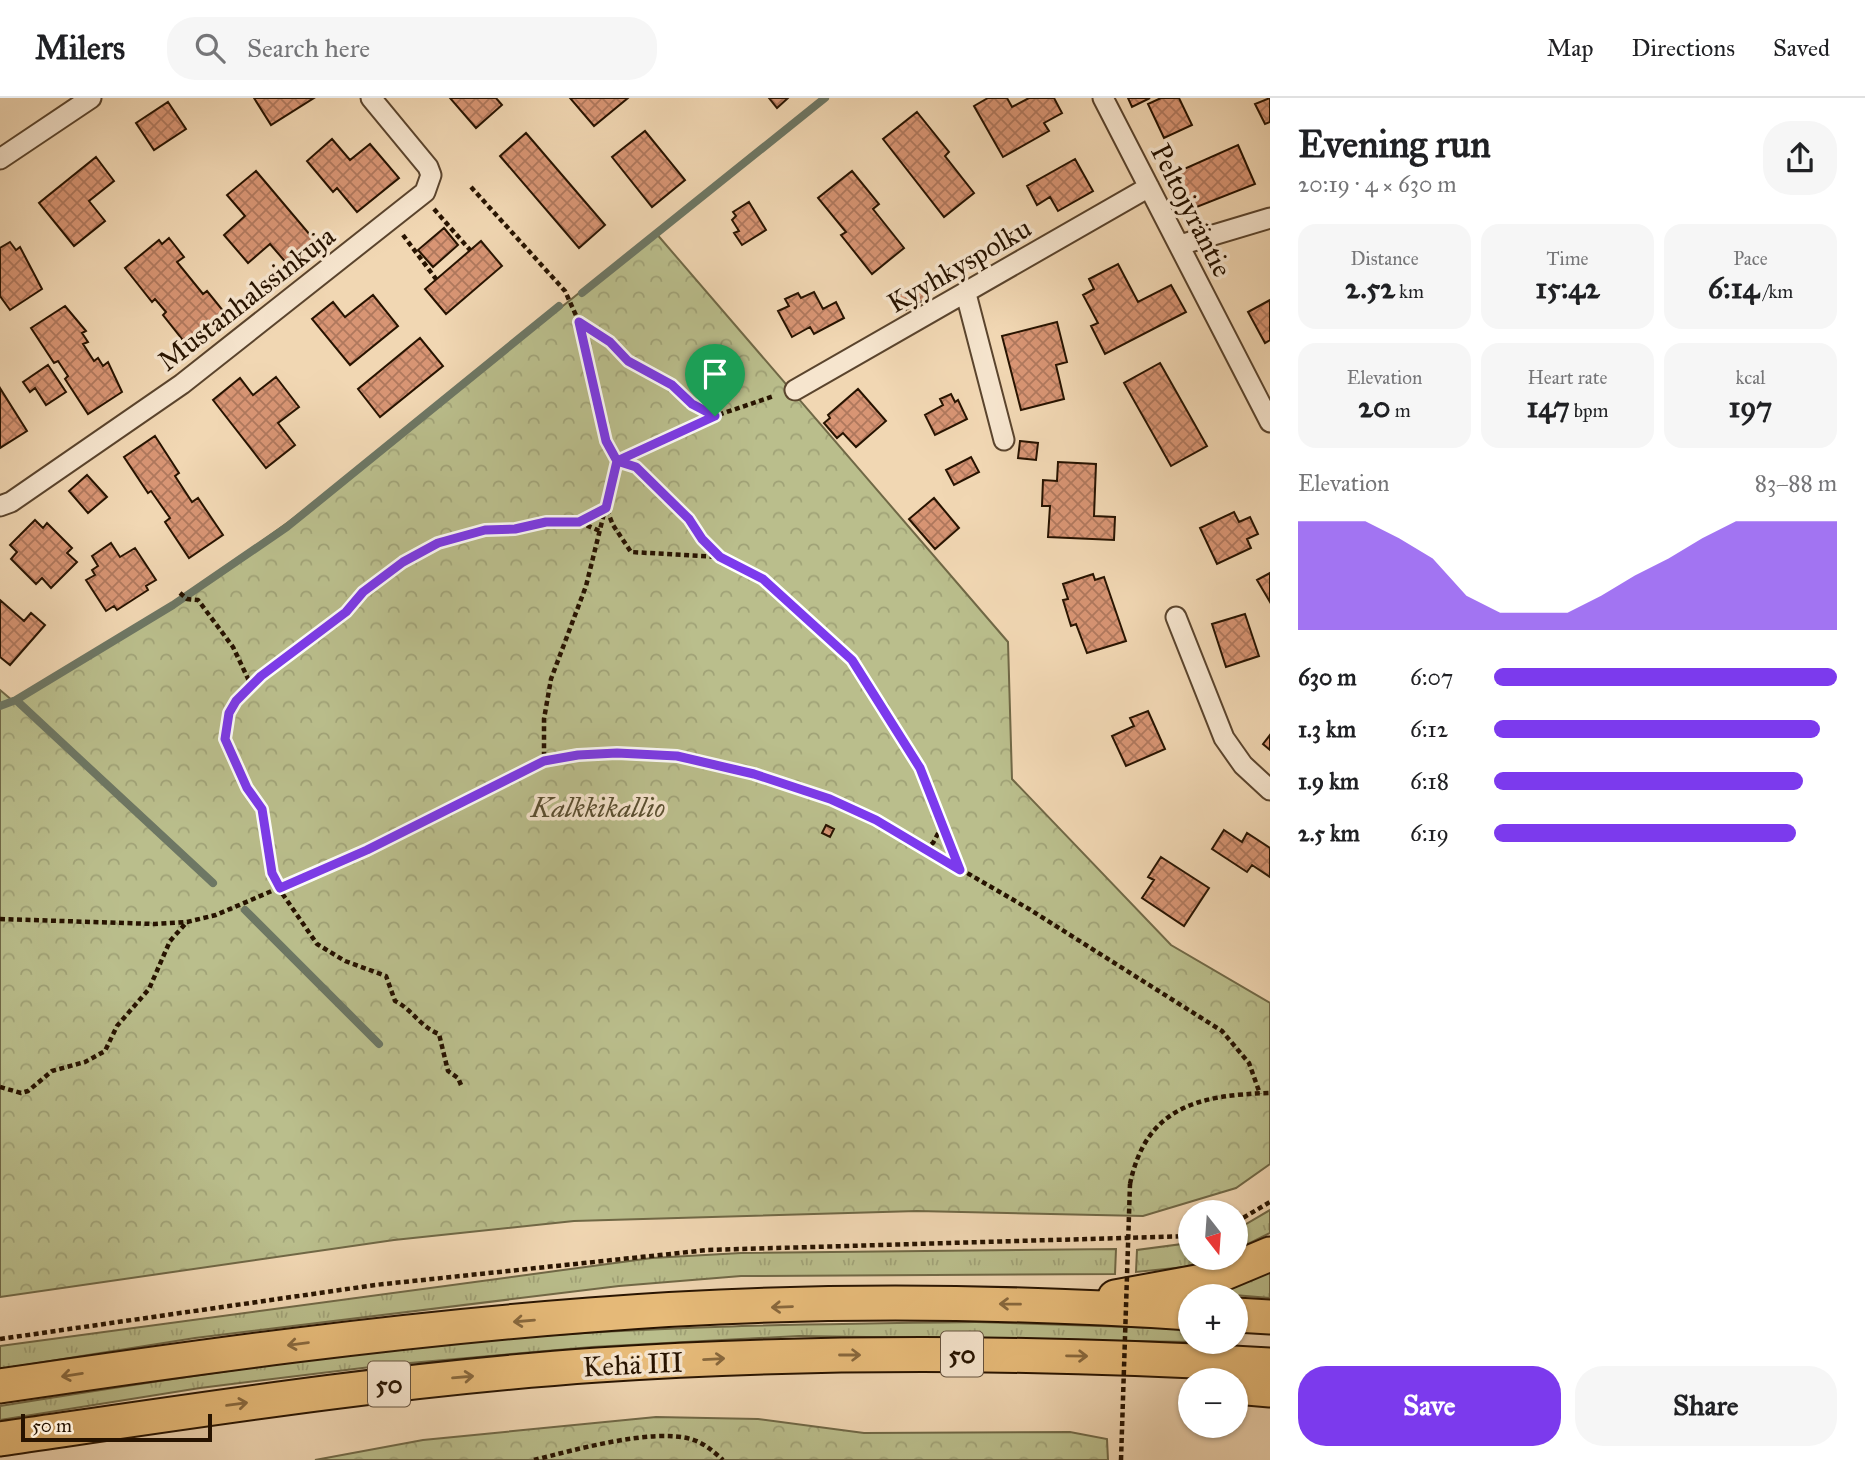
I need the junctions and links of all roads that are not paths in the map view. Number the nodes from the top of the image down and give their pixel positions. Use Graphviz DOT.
graph roads {
  1 [pos="90,98"];
  2 [pos="372,98"];
  3 [pos="1103,98"];
  4 [pos="0,159"];
  5 [pos="1149,187"];
  6 [pos="1270,218"];
  7 [pos="1180,244"];
  8 [pos="966,294"];
  9 [pos="795,390"];
  10 [pos="1270,422"];
  11 [pos="1004,440"];
  12 [pos="0,506"];
  13 [pos="1176,617"];
  14 [pos="1270,790"];
  15 [pos="1270,1254"];
  16 [pos="1078,1306"];
  17 [pos="1178,1311"];
  18 [pos="1248,1316"];
  19 [pos="1270,1317"];
  20 [pos="1142,1358"];
  21 [pos="1270,1366"];
  22 [pos="1178,1371"];
  23 [pos="0,1386"];
  24 [pos="1248,1388"];
  25 [pos="1270,1391"];
  26 [pos="0,1439"];
  1 -- 4 [label="street"];
  2 -- 12 [label="street, Mustanhalssinkuja"];
  3 -- 5 [label="street, Peltojyräntie"];
  5 -- 7 [label="street, Peltojyräntie"];
  5 -- 8 [label="street, Kyyhkyspolku"];
  6 -- 7 [label="street"];
  7 -- 10 [label="street, Peltojyräntie"];
  8 -- 9 [label="street, Kyyhkyspolku"];
  8 -- 11 [label="street"];
  13 -- 14 [label="street"];
  15 -- 16 [label="highway"];
  16 -- 17 [label="highway, Kehä III / 50"];
  16 -- 23 [label="highway, Kehä III / 50, one-way"];
  18 -- 19 [label="highway"];
  20 -- 21 [label="highway, Kehä III / 50"];
  20 -- 22 [label="highway"];
  26 -- 20 [label="highway, Kehä III / 50, one-way"];
  24 -- 25 [label="highway"];
}
